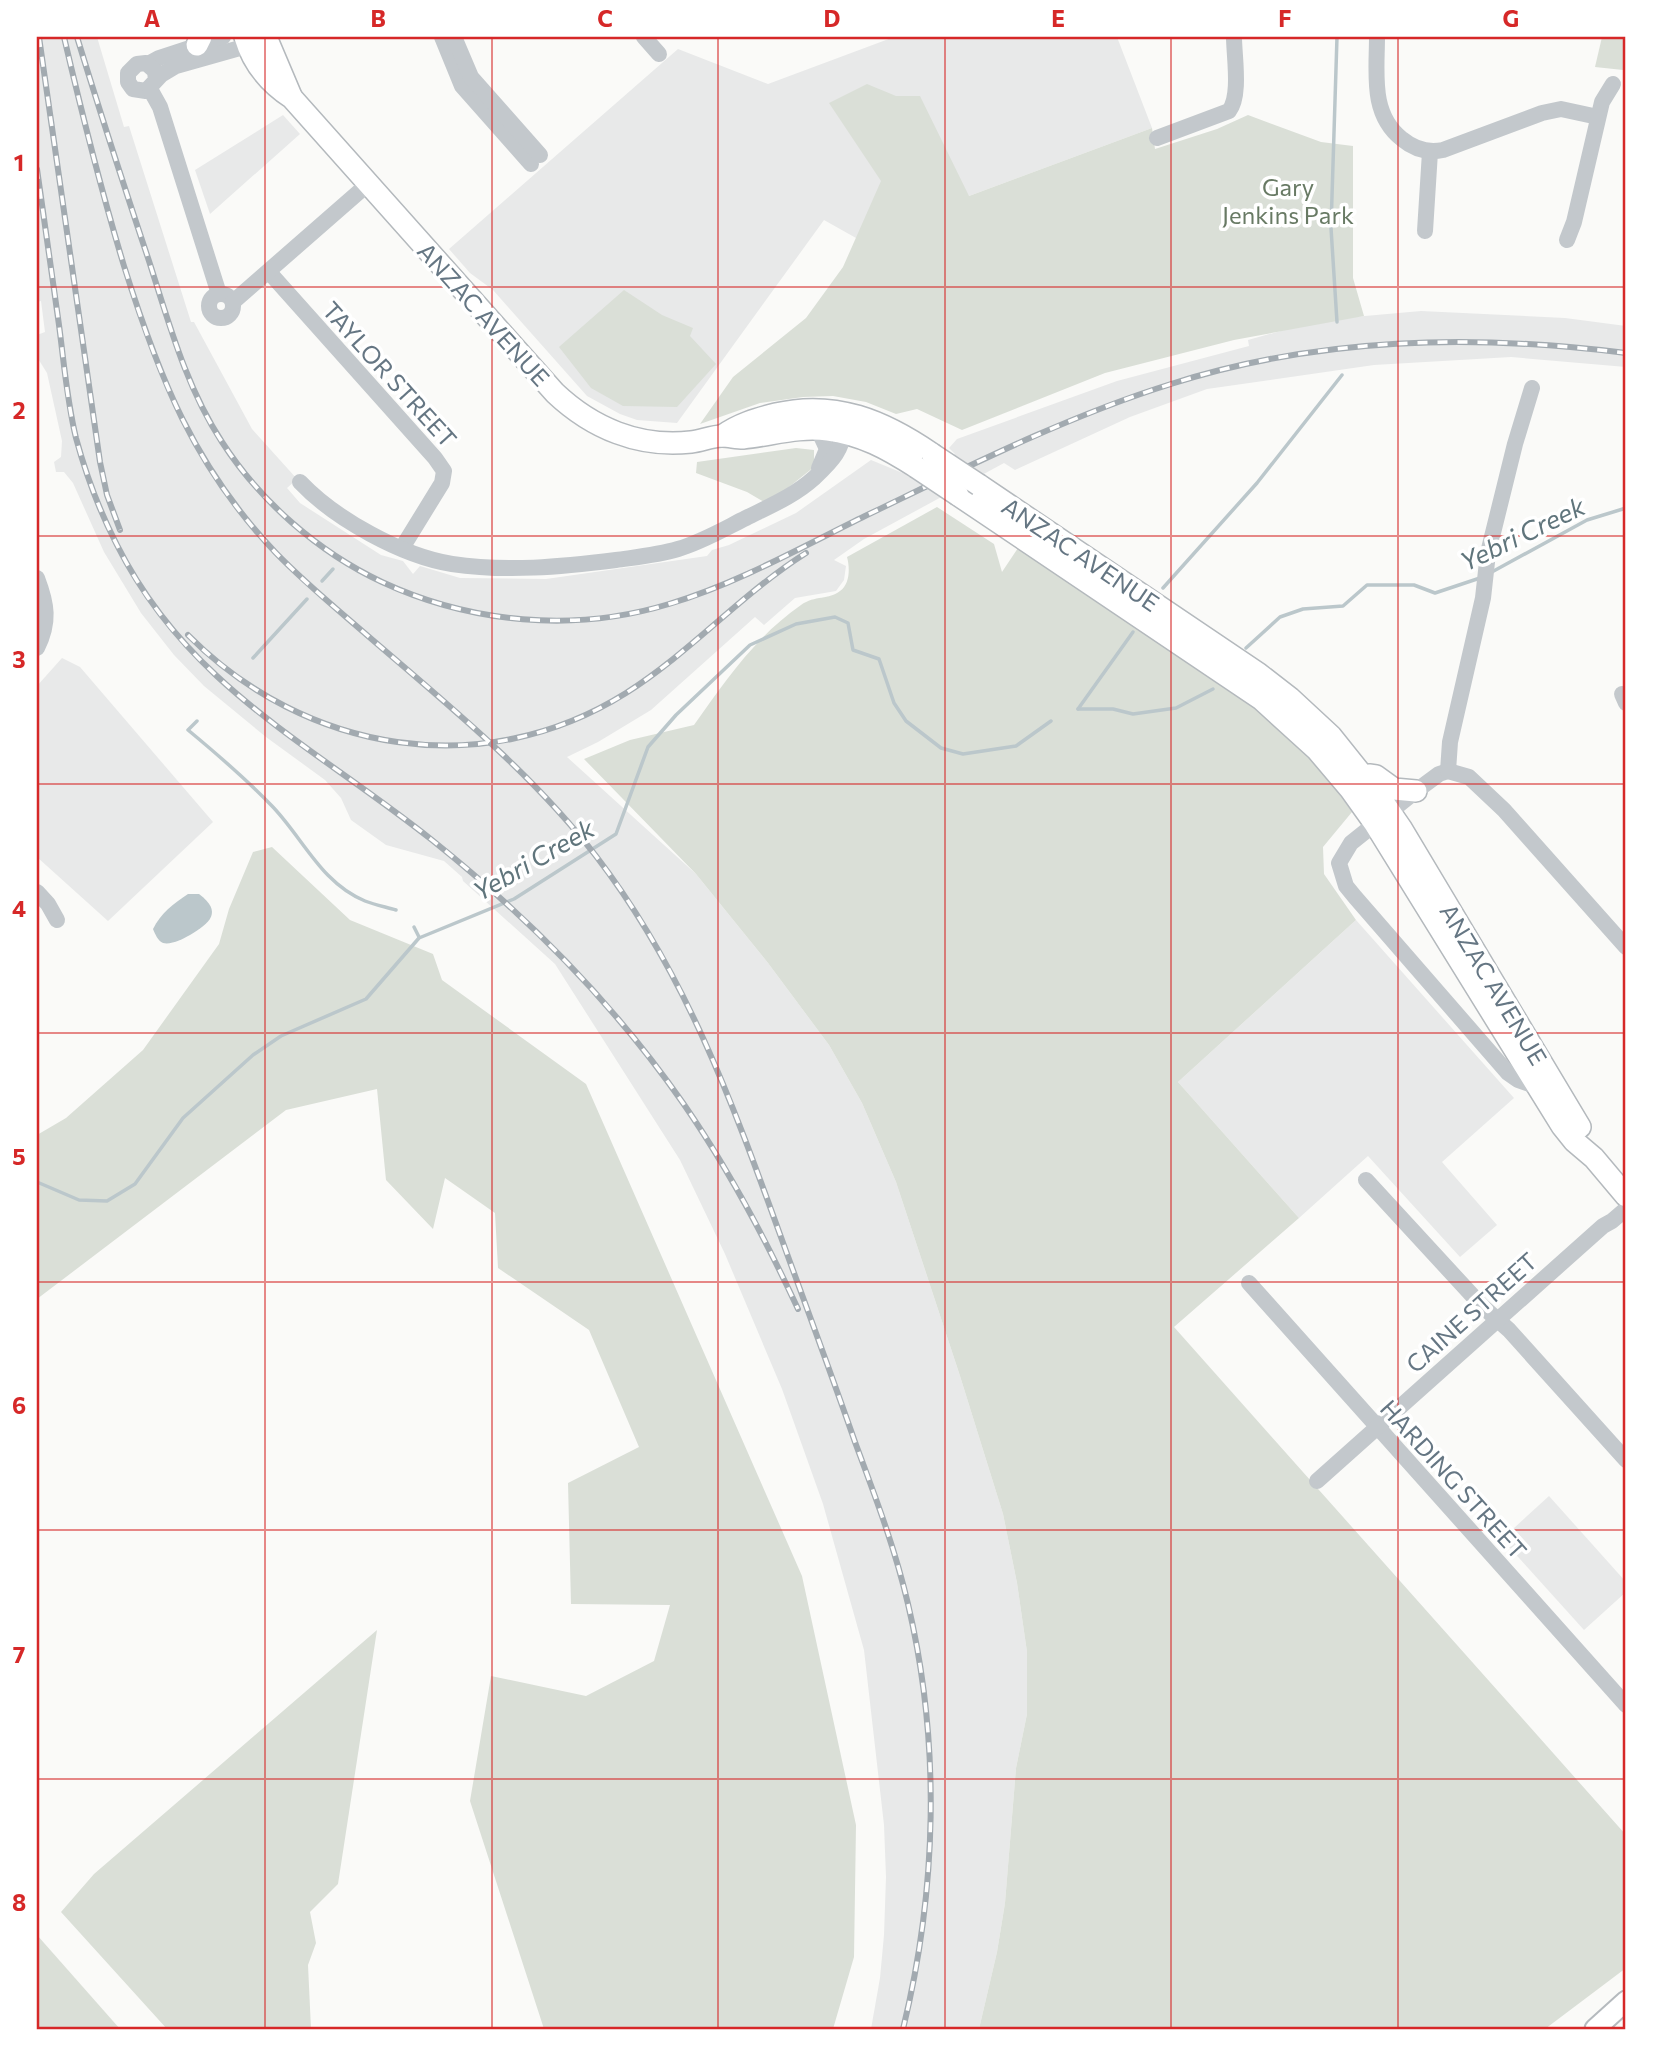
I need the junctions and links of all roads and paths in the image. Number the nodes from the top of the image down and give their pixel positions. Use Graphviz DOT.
graph roads {
  1 [pos="223,37"];
  2 [pos="442,37"];
  3 [pos="454,37"];
  4 [pos="644,37"];
  5 [pos="1234,37"];
  6 [pos="1377,37"];
  7 [pos="256,40"];
  8 [pos="199,41"];
  9 [pos="659,54"];
  10 [pos="148,64"];
  11 [pos="1613,83"];
  12 [pos="153,84"];
  13 [pos="1598,117"];
  14 [pos="1157,138"];
  15 [pos="1430,152"];
  16 [pos="368,184"];
  17 [pos="1425,231"];
  18 [pos="1567,240"];
  19 [pos="269,272"];
  20 [pos="1532,388"];
  21 [pos="828,409"];
  22 [pos="816,429"];
  23 [pos="843,432"];
  24 [pos="722,436"];
  25 [pos="924,460"];
  26 [pos="815,476"];
  27 [pos="300,482"];
  28 [pos="402,548"];
  29 [pos="37,578"];
  30 [pos="37,648"];
  31 [pos="1448,771"];
  32 [pos="1364,774"];
  33 [pos="1416,791"];
  34 [pos="1382,818"];
  35 [pos="37,892"];
  36 [pos="57,920"];
  37 [pos="1626,947"];
  38 [pos="1538,1087"];
  39 [pos="1594,1158"];
  40 [pos="1366,1180"];
  41 [pos="1626,1196"];
  42 [pos="1626,1209"];
  43 [pos="1249,1283"];
  44 [pos="1497,1319"];
  45 [pos="1376,1427"];
  46 [pos="1626,1460"];
  47 [pos="1317,1480"];
  48 [pos="1626,1705"];
  49 [pos="1626,2001"];
  50 [pos="1600,2028"];
  1 -- 8 [label="street"];
  2 -- 3 [label="street"];
  4 -- 9 [label="street"];
  5 -- 14 [label="street"];
  6 -- 15 [label="street"];
  7 -- 12 [label="street"];
  7 -- 16 [label="highway, ANZAC AVENUE"];
  8 -- 10 [label="street"];
  10 -- 12 [label="street"];
  10 -- 12 [label="street"];
  11 -- 13 [label="street"];
  12 -- 19 [label="street"];
  13 -- 15 [label="street"];
  13 -- 18 [label="street"];
  15 -- 17 [label="street"];
  16 -- 19 [label="street"];
  16 -- 24 [label="highway, ANZAC AVENUE"];
  19 -- 28 [label="street, TAYLOR STREET"];
  20 -- 31 [label="street"];
  21 -- 23 [label="street"];
  21 -- 24 [label="highway, ANZAC AVENUE"];
  21 -- 25 [label="highway, ANZAC AVENUE"];
  22 -- 23 [label="highway, ANZAC AVENUE"];
  22 -- 24 [label="highway, ANZAC AVENUE"];
  22 -- 26 [label="street"];
  23 -- 25 [label="highway, ANZAC AVENUE"];
  23 -- 26 [label="street"];
  25 -- 32 [label="highway, ANZAC AVENUE, bridge"];
  25 -- 34 [label="highway, ANZAC AVENUE, bridge"];
  26 -- 28 [label="street"];
  27 -- 28 [label="street"];
  29 -- 30 [label="street"];
  31 -- 33 [label="street"];
  31 -- 37 [label="street"];
  32 -- 33 [label="highway"];
  32 -- 34 [label="highway, ANZAC AVENUE"];
  33 -- 34 [label="street"];
  34 -- 38 [label="highway, ANZAC AVENUE"];
  34 -- 38 [label="street"];
  34 -- 39 [label="highway, ANZAC AVENUE"];
  35 -- 36 [label="street"];
  38 -- 39 [label="highway, ANZAC AVENUE"];
  39 -- 41 [label="highway, ANZAC AVENUE"];
  40 -- 44 [label="street"];
  42 -- 44 [label="street, CAINE STREET"];
  43 -- 45 [label="street, HARDING STREET"];
  44 -- 45 [label="street, CAINE STREET"];
  44 -- 46 [label="street"];
  45 -- 47 [label="street, CAINE STREET"];
  45 -- 48 [label="street, HARDING STREET"];
  49 -- 50 [label="main road"];
}
